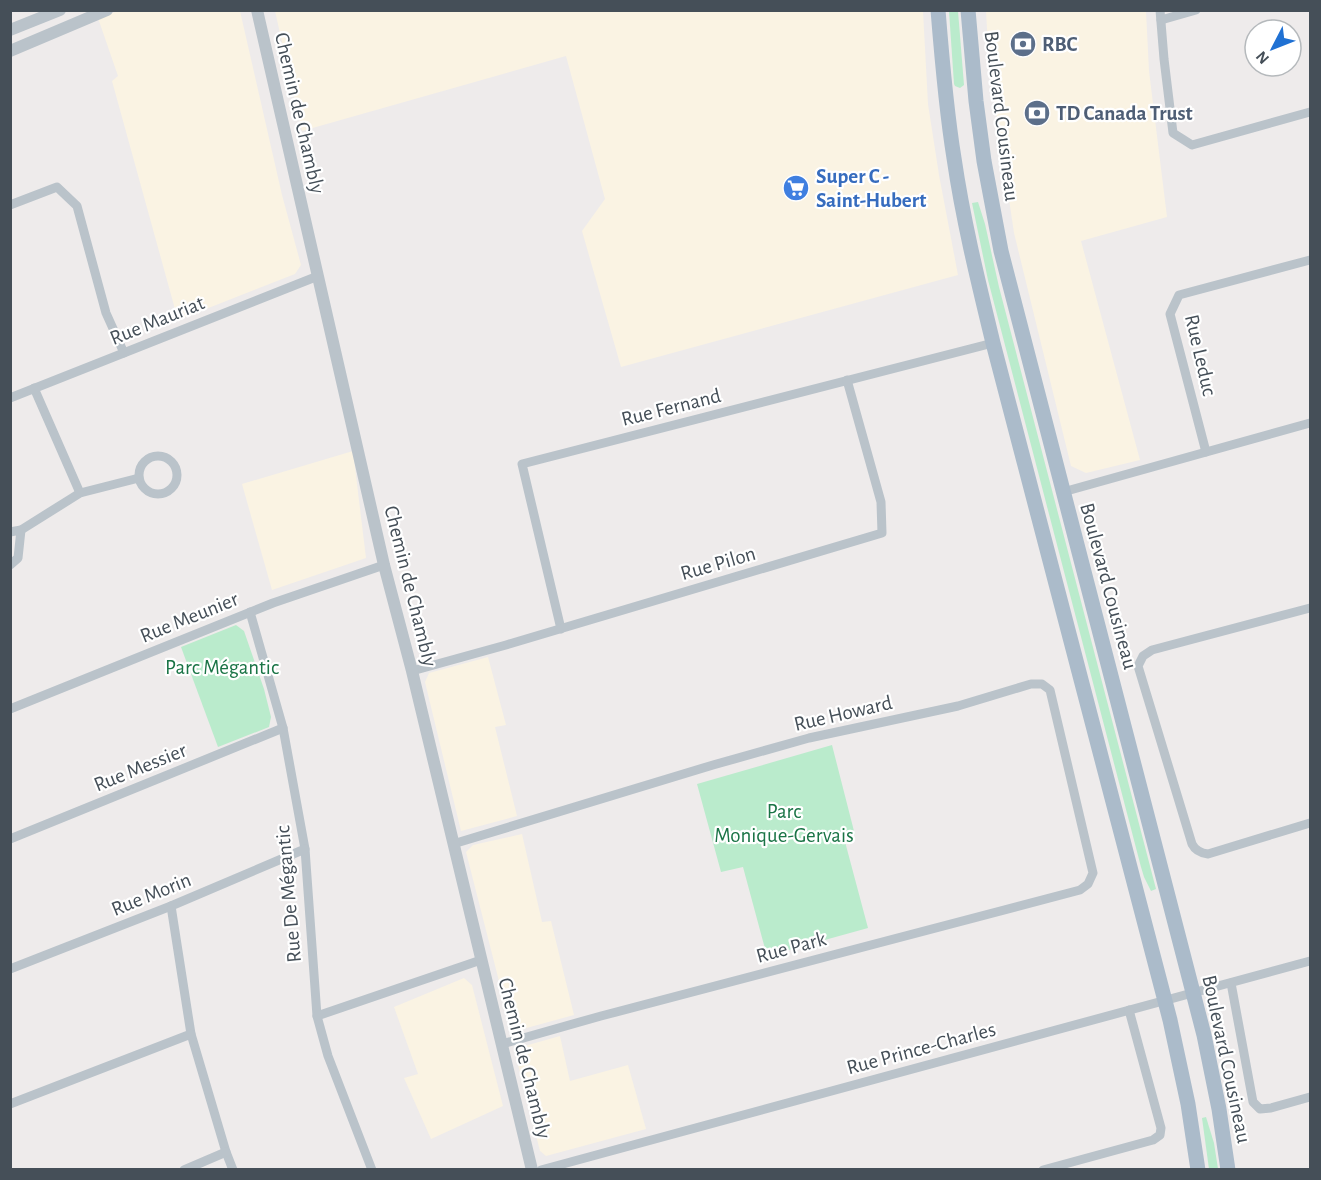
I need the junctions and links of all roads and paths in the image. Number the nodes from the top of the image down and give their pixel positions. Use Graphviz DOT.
graph roads {
  1 [pos="60,10"];
  2 [pos="107,10"];
  3 [pos="257,10"];
  4 [pos="938,10"];
  5 [pos="969,10"];
  6 [pos="1196,10"];
  7 [pos="1160,15"];
  8 [pos="10,30"];
  9 [pos="10,51"];
  10 [pos="1311,112"];
  11 [pos="10,206"];
  12 [pos="1311,260"];
  13 [pos="318,276"];
  14 [pos="993,343"];
  15 [pos="124,353"];
  16 [pos="847,380"];
  17 [pos="34,388"];
  18 [pos="10,398"];
  19 [pos="1311,423"];
  20 [pos="1206,452"];
  21 [pos="139,478"];
  22 [pos="1063,492"];
  23 [pos="80,493"];
  24 [pos="21,530"];
  25 [pos="10,532"];
  26 [pos="10,565"];
  27 [pos="384,565"];
  28 [pos="1311,608"];
  29 [pos="250,612"];
  30 [pos="561,629"];
  31 [pos="412,671"];
  32 [pos="10,709"];
  33 [pos="283,728"];
  34 [pos="1311,823"];
  35 [pos="10,839"];
  36 [pos="453,844"];
  37 [pos="305,849"];
  38 [pos="1088,884"];
  39 [pos="171,906"];
  40 [pos="481,960"];
  41 [pos="1311,961"];
  42 [pos="10,969"];
  43 [pos="1230,983"];
  44 [pos="1193,993"];
  45 [pos="1164,1001"];
  46 [pos="1129,1010"];
  47 [pos="317,1016"];
  48 [pos="191,1034"];
  49 [pos="502,1044"];
  50 [pos="1311,1097"];
  51 [pos="10,1104"];
  52 [pos="226,1152"];
  53 [pos="184,1170"];
  54 [pos="233,1170"];
  55 [pos="372,1170"];
  56 [pos="532,1170"];
  57 [pos="542,1170"];
  58 [pos="1043,1170"];
  59 [pos="1198,1170"];
  60 [pos="1228,1170"];
  1 -- 8 [label="street"];
  2 -- 9 [label="street"];
  3 -- 13 [label="street, Chemin de Chambly"];
  4 -- 14 [label="main road"];
  5 -- 22 [label="main road, Boulevard Cousineau"];
  6 -- 7 [label="street"];
  7 -- 10 [label="street"];
  11 -- 15 [label="street"];
  12 -- 20 [label="street, Rue Leduc"];
  13 -- 15 [label="street, Rue Mauriat"];
  13 -- 27 [label="street, Chemin de Chambly"];
  14 -- 16 [label="street, Rue Fernand"];
  14 -- 45 [label="main road"];
  15 -- 17 [label="street, Rue Mauriat"];
  16 -- 30 [label="street, Rue Pilon"];
  16 -- 30 [label="street, Rue Fernand"];
  17 -- 18 [label="street, Rue Mauriat"];
  17 -- 23 [label="street"];
  19 -- 20 [label="street"];
  20 -- 22 [label="street"];
  21 -- 21 [label="street"];
  21 -- 23 [label="street"];
  22 -- 44 [label="main road, Boulevard Cousineau"];
  23 -- 24 [label="street"];
  24 -- 25 [label="street"];
  24 -- 26 [label="street"];
  27 -- 29 [label="street, Rue Meunier"];
  27 -- 31 [label="street, Chemin de Chambly"];
  28 -- 34 [label="street"];
  29 -- 32 [label="street, Rue Meunier"];
  29 -- 33 [label="street, Rue De Mégantic"];
  30 -- 31 [label="street, Rue Pilon"];
  31 -- 36 [label="street, Chemin de Chambly"];
  33 -- 35 [label="street, Rue Messier"];
  33 -- 37 [label="street, Rue De Mégantic"];
  36 -- 38 [label="street, Rue Howard"];
  36 -- 40 [label="street, Chemin de Chambly"];
  37 -- 39 [label="street, Rue Morin"];
  37 -- 47 [label="street, Rue De Mégantic"];
  38 -- 49 [label="street, Rue Park"];
  39 -- 42 [label="street, Rue Morin"];
  39 -- 48 [label="street"];
  40 -- 47 [label="street"];
  40 -- 49 [label="street, Chemin de Chambly"];
  41 -- 43 [label="street, Rue Prince-Charles"];
  43 -- 44 [label="street, Rue Prince-Charles"];
  43 -- 50 [label="street"];
  44 -- 45 [label="street, Rue Prince-Charles"];
  44 -- 60 [label="main road, Boulevard Cousineau"];
  45 -- 46 [label="street, Rue Prince-Charles"];
  45 -- 59 [label="main road"];
  46 -- 57 [label="street, Rue Prince-Charles"];
  46 -- 58 [label="street"];
  47 -- 55 [label="street, Rue De Mégantic"];
  48 -- 51 [label="street"];
  48 -- 52 [label="street"];
  49 -- 56 [label="street, Chemin de Chambly"];
  52 -- 53 [label="street"];
  52 -- 54 [label="street"];
}
